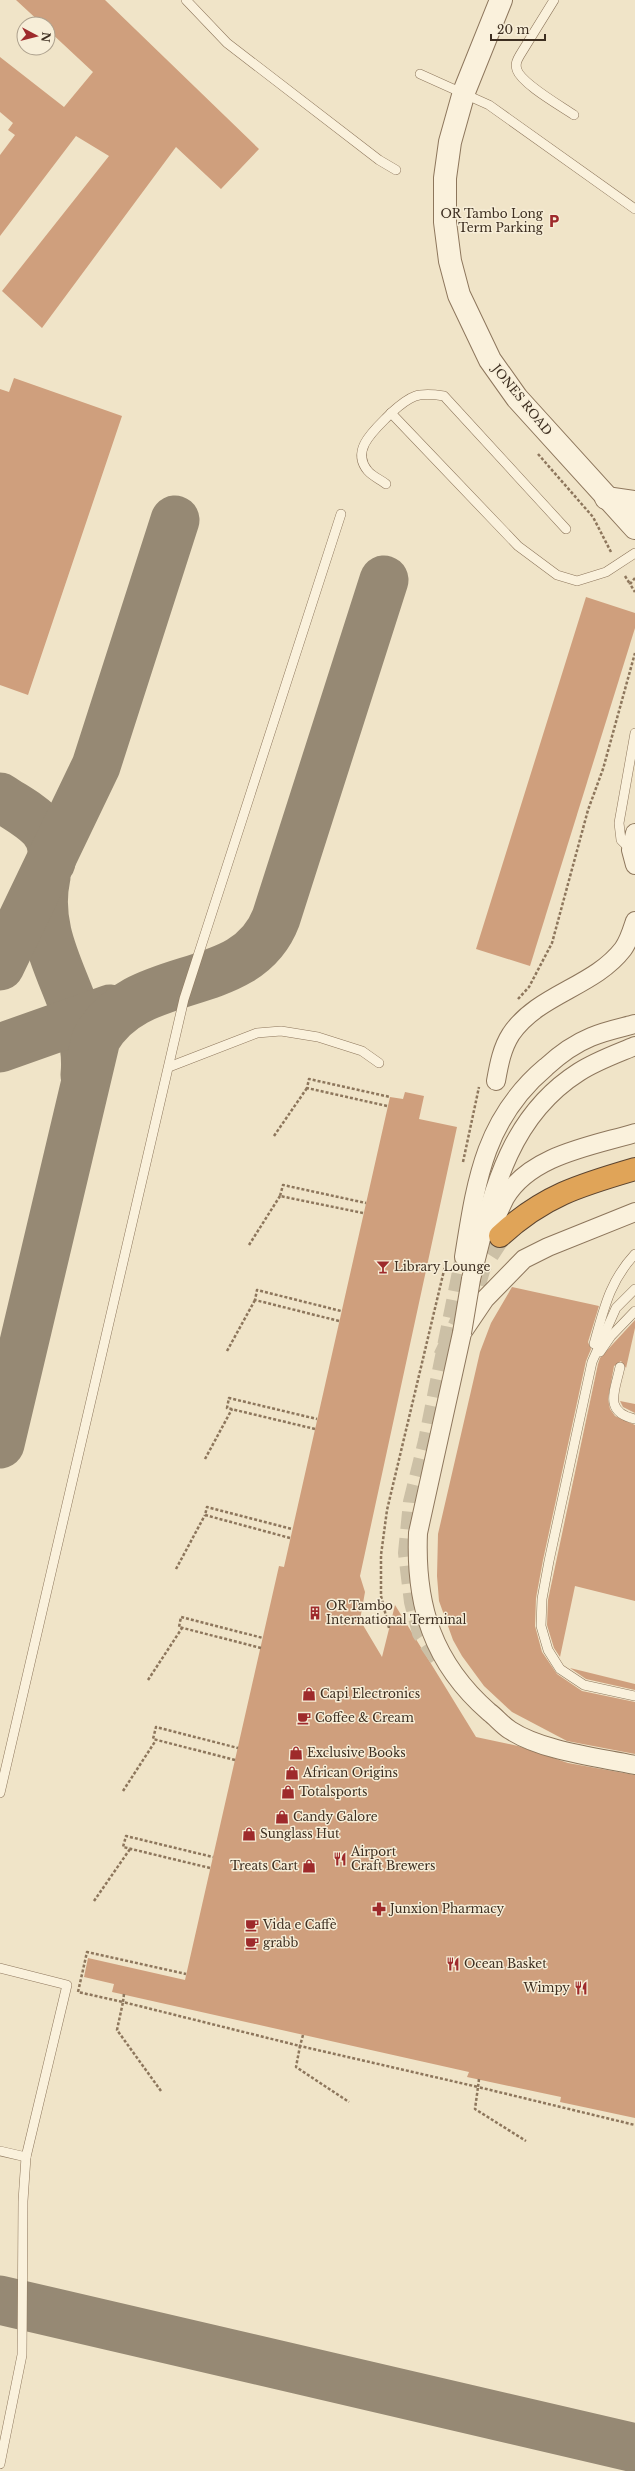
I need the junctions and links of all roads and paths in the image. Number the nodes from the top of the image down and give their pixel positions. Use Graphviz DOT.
graph roads {
  1 [pos="186,0"];
  2 [pos="501,0"];
  3 [pos="554,0"];
  4 [pos="420,74"];
  5 [pos="464,92"];
  6 [pos="574,115"];
  7 [pos="396,170"];
  8 [pos="635,209"];
  9 [pos="391,413"];
  10 [pos="535,450"];
  11 [pos="386,484"];
  12 [pos="606,498"];
  13 [pos="635,502"];
  14 [pos="341,514"];
  15 [pos="566,529"];
  16 [pos="634,532"];
  17 [pos="635,553"];
  18 [pos="618,565"];
  19 [pos="635,578"];
  20 [pos="630,584"];
  21 [pos="635,592"];
  22 [pos="635,733"];
  23 [pos="634,850"];
  24 [pos="635,921"];
  25 [pos="635,1024"];
  26 [pos="635,1046"];
  27 [pos="379,1063"];
  28 [pos="169,1067"];
  29 [pos="496,1081"];
  30 [pos="307,1088"];
  31 [pos="390,1097"];
  32 [pos="388,1106"];
  33 [pos="633,1134"];
  34 [pos="274,1136"];
  35 [pos="635,1169"];
  36 [pos="280,1196"];
  37 [pos="366,1203"];
  38 [pos="635,1212"];
  39 [pos="363,1213"];
  40 [pos="500,1236"];
  41 [pos="249,1244"];
  42 [pos="635,1254"];
  43 [pos="464,1257"];
  44 [pos="471,1279"];
  45 [pos="635,1289"];
  46 [pos="255,1300"];
  47 [pos="341,1311"];
  48 [pos="635,1311"];
  49 [pos="339,1322"];
  50 [pos="462,1332"];
  51 [pos="227,1351"];
  52 [pos="592,1362"];
  53 [pos="620,1367"];
  54 [pos="589,1375"];
  55 [pos="232,1409"];
  56 [pos="317,1419"];
  57 [pos="635,1420"];
  58 [pos="315,1429"];
  59 [pos="205,1459"];
  60 [pos="205,1515"];
  61 [pos="292,1529"];
  62 [pos="290,1538"];
  63 [pos="176,1570"];
  64 [pos="182,1628"];
  65 [pos="263,1638"];
  66 [pos="261,1648"];
  67 [pos="148,1680"];
  68 [pos="635,1696"];
  69 [pos="156,1740"];
  70 [pos="238,1748"];
  71 [pos="235,1760"];
  72 [pos="635,1765"];
  73 [pos="123,1791"];
  74 [pos="0,1793"];
  75 [pos="130,1849"];
  76 [pos="213,1857"];
  77 [pos="210,1868"];
  78 [pos="94,1901"];
  79 [pos="0,1968"];
  80 [pos="186,1974"];
  81 [pos="124,1994"];
  82 [pos="123,2002"];
  83 [pos="303,2035"];
  84 [pos="300,2046"];
  85 [pos="479,2079"];
  86 [pos="478,2087"];
  87 [pos="160,2091"];
  88 [pos="348,2102"];
  89 [pos="635,2124"];
  90 [pos="526,2141"];
  91 [pos="0,2151"];
  92 [pos="26,2157"];
  93 [pos="0,2464"];
  1 -- 7 [label="lane"];
  2 -- 5 [label="street, JONES ROAD"];
  3 -- 6 [label="lane"];
  4 -- 5 [label="lane"];
  5 -- 8 [label="lane"];
  5 -- 12 [label="street, JONES ROAD"];
  9 -- 11 [label="lane"];
  9 -- 15 [label="lane"];
  9 -- 18 [label="lane"];
  10 -- 18 [label="path"];
  12 -- 13 [label="street"];
  12 -- 16 [label="street, JONES ROAD"];
  14 -- 28 [label="lane"];
  17 -- 18 [label="lane"];
  18 -- 20 [label="path"];
  19 -- 20 [label="path"];
  20 -- 21 [label="path"];
  22 -- 23 [label="lane"];
  24 -- 29 [label="street"];
  25 -- 43 [label="street"];
  26 -- 44 [label="street"];
  27 -- 28 [label="lane"];
  28 -- 74 [label="lane"];
  30 -- 31 [label="path, bridge"];
  30 -- 32 [label="path, bridge"];
  30 -- 34 [label="path"];
  33 -- 44 [label="street"];
  35 -- 40 [label="highway"];
  36 -- 37 [label="path, bridge"];
  36 -- 39 [label="path, bridge"];
  36 -- 41 [label="path"];
  38 -- 50 [label="street"];
  42 -- 52 [label="lane"];
  44 -- 50 [label="street, bridge"];
  45 -- 52 [label="lane"];
  46 -- 47 [label="path, bridge"];
  46 -- 49 [label="path, bridge"];
  46 -- 51 [label="path"];
  48 -- 54 [label="lane"];
  50 -- 72 [label="street"];
  52 -- 54 [label="lane"];
  53 -- 57 [label="lane"];
  54 -- 68 [label="lane"];
  55 -- 56 [label="path, bridge"];
  55 -- 58 [label="path, bridge"];
  55 -- 59 [label="path"];
  60 -- 61 [label="path, bridge"];
  60 -- 62 [label="path, bridge"];
  60 -- 63 [label="path"];
  64 -- 65 [label="path, bridge"];
  64 -- 66 [label="path, bridge"];
  64 -- 67 [label="path"];
  69 -- 70 [label="path, bridge"];
  69 -- 71 [label="path, bridge"];
  69 -- 73 [label="path"];
  75 -- 76 [label="path, bridge"];
  75 -- 77 [label="path, bridge"];
  75 -- 78 [label="path"];
  79 -- 92 [label="lane"];
  80 -- 82 [label="path, bridge"];
  81 -- 82 [label="path"];
  82 -- 84 [label="path"];
  82 -- 87 [label="path, bridge"];
  83 -- 84 [label="path"];
  84 -- 86 [label="path"];
  84 -- 88 [label="path"];
  85 -- 86 [label="path"];
  86 -- 89 [label="path"];
  86 -- 90 [label="path"];
  91 -- 92 [label="lane"];
  92 -- 93 [label="lane"];
}
